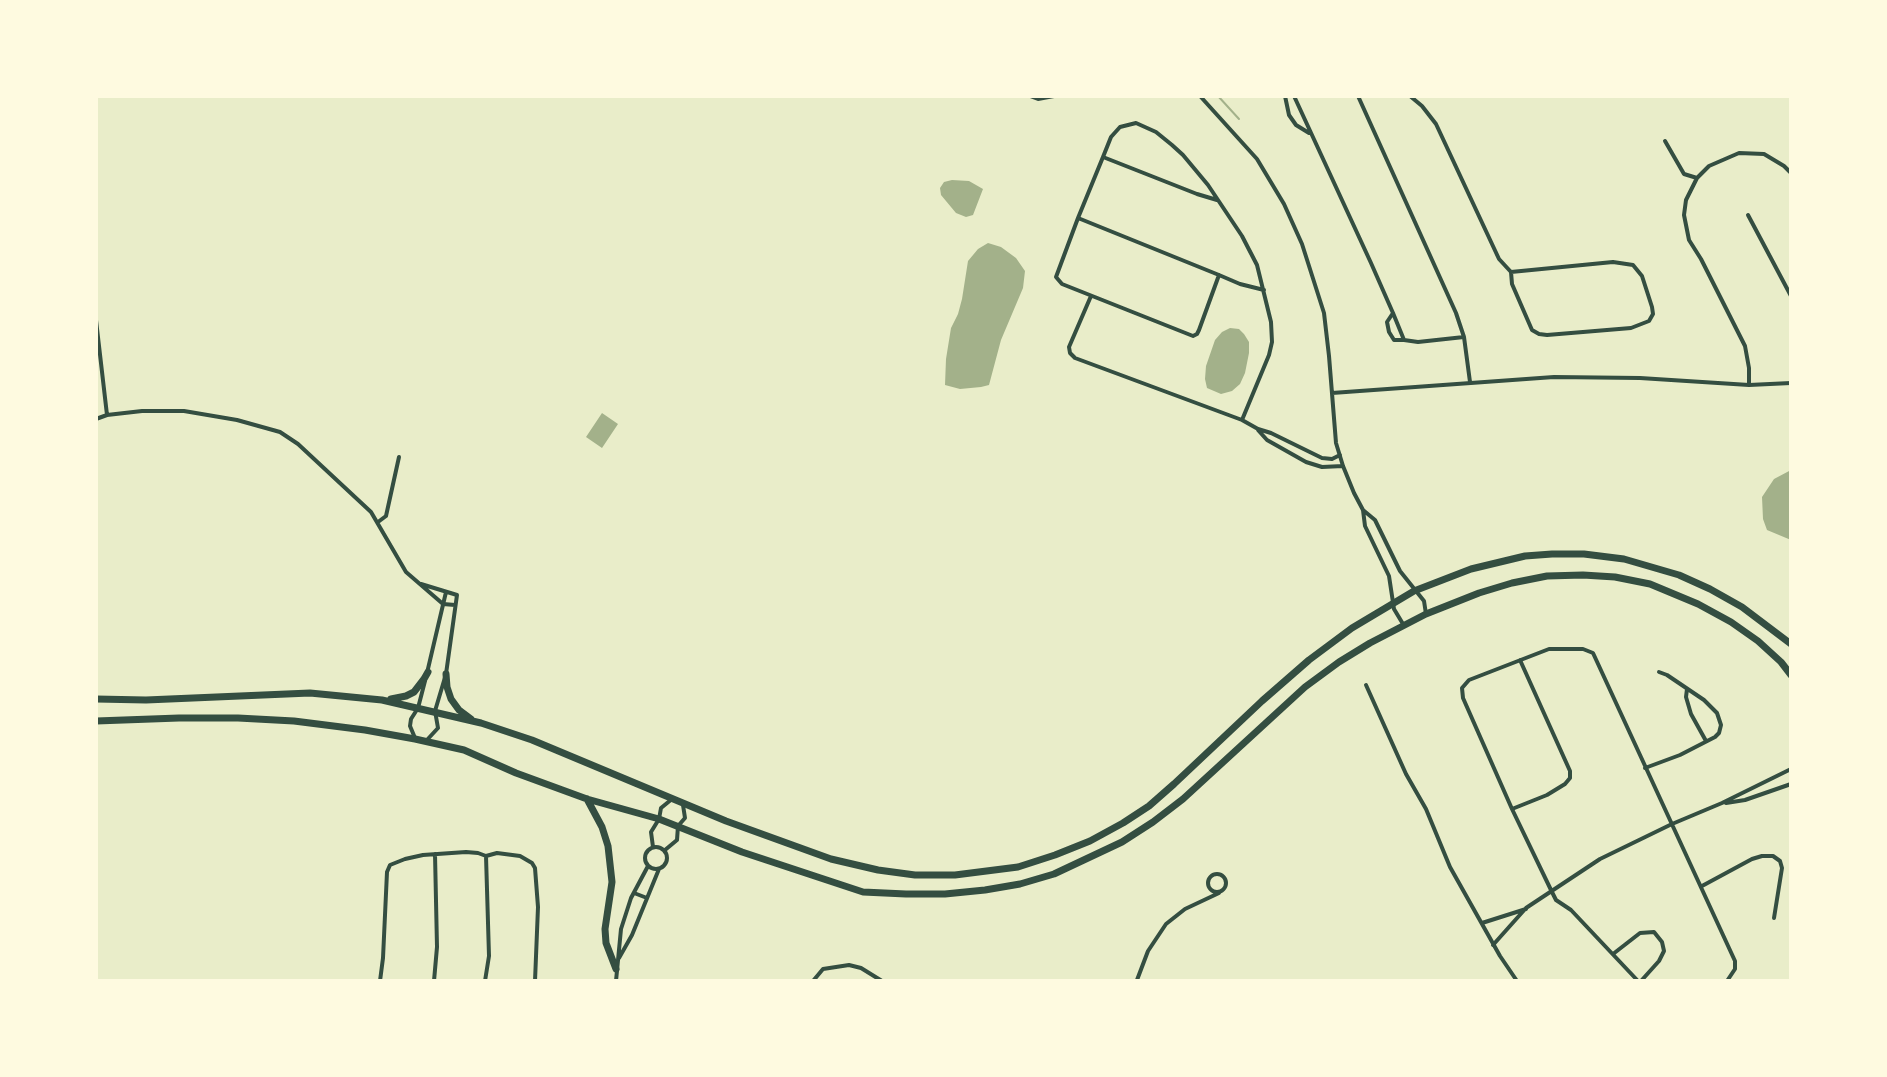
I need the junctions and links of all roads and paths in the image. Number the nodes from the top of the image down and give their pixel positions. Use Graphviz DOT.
graph roads {
  1 [pos="1030,96"];
  2 [pos="1054,96"];
  3 [pos="1200,96"];
  4 [pos="1285,96"];
  5 [pos="1294,96"];
  6 [pos="1358,96"];
  7 [pos="1410,96"];
  8 [pos="1310,133"];
  9 [pos="1665,141"];
  10 [pos="1103,157"];
  11 [pos="1791,173"];
  12 [pos="1697,178"];
  13 [pos="1217,200"];
  14 [pos="1748,215"];
  15 [pos="1078,218"];
  16 [pos="1511,272"];
  17 [pos="1219,275"];
  18 [pos="1264,290"];
  19 [pos="1091,296"];
  20 [pos="1791,296"];
  21 [pos="1393,313"];
  22 [pos="96,320"];
  23 [pos="1464,337"];
  24 [pos="1404,340"];
  25 [pos="1470,382"];
  26 [pos="1791,383"];
  27 [pos="1749,385"];
  28 [pos="1332,393"];
  29 [pos="107,415"];
  30 [pos="96,419"];
  31 [pos="1242,420"];
  32 [pos="1257,429"];
  33 [pos="1300,447"];
  34 [pos="1294,455"];
  35 [pos="1340,455"];
  36 [pos="399,457"];
  37 [pos="1343,466"];
  38 [pos="1364,510"];
  39 [pos="378,522"];
  40 [pos="417,583"];
  41 [pos="1414,591"];
  42 [pos="446,592"];
  43 [pos="1394,602"];
  44 [pos="443,604"];
  45 [pos="455,605"];
  46 [pos="1426,614"];
  47 [pos="1404,625"];
  48 [pos="1791,644"];
  49 [pos="1520,660"];
  50 [pos="428,672"];
  51 [pos="1659,672"];
  52 [pos="446,674"];
  53 [pos="1791,675"];
  54 [pos="1366,686"];
  55 [pos="1688,689"];
  56 [pos="96,699"];
  57 [pos="382,700"];
  58 [pos="418,708"];
  59 [pos="435,711"];
  60 [pos="96,721"];
  61 [pos="481,723"];
  62 [pos="415,739"];
  63 [pos="426,741"];
  64 [pos="1706,741"];
  65 [pos="1645,768"];
  66 [pos="1791,769"];
  67 [pos="1791,784"];
  68 [pos="587,799"];
  69 [pos="672,799"];
  70 [pos="681,801"];
  71 [pos="1722,803"];
  72 [pos="1512,809"];
  73 [pos="659,819"];
  74 [pos="1672,825"];
  75 [pos="678,826"];
  76 [pos="653,847"];
  77 [pos="665,850"];
  78 [pos="435,854"];
  79 [pos="486,856"];
  80 [pos="648,866"];
  81 [pos="659,868"];
  82 [pos="1702,886"];
  83 [pos="1551,890"];
  84 [pos="634,893"];
  85 [pos="1219,893"];
  86 [pos="647,898"];
  87 [pos="1526,908"];
  88 [pos="1774,918"];
  89 [pos="1482,923"];
  90 [pos="1494,945"];
  91 [pos="1613,954"];
  92 [pos="618,961"];
  93 [pos="616,969"];
  94 [pos="1138,980"];
  95 [pos="380,981"];
  96 [pos="434,981"];
  97 [pos="485,981"];
  98 [pos="535,981"];
  99 [pos="616,981"];
  100 [pos="813,981"];
  101 [pos="882,981"];
  102 [pos="1118,981"];
  103 [pos="1517,981"];
  104 [pos="1640,981"];
  105 [pos="1727,981"];
  1 -- 2 [label="street"];
  3 -- 28 [label="street"];
  4 -- 8 [label="street"];
  5 -- 8 [label="street"];
  6 -- 23 [label="street"];
  7 -- 16 [label="street"];
  8 -- 21 [label="street"];
  9 -- 12 [label="street"];
  10 -- 13 [label="street"];
  10 -- 13 [label="street"];
  10 -- 15 [label="street"];
  11 -- 12 [label="street"];
  12 -- 27 [label="street"];
  13 -- 18 [label="street"];
  14 -- 20 [label="street"];
  15 -- 17 [label="street"];
  15 -- 19 [label="street"];
  16 -- 16 [label="street"];
  17 -- 18 [label="street"];
  17 -- 19 [label="street"];
  18 -- 31 [label="street"];
  19 -- 31 [label="street"];
  21 -- 24 [label="street"];
  21 -- 24 [label="street"];
  22 -- 29 [label="street"];
  23 -- 24 [label="street"];
  23 -- 25 [label="street"];
  25 -- 27 [label="street"];
  25 -- 28 [label="street"];
  26 -- 27 [label="street"];
  28 -- 35 [label="street"];
  29 -- 30 [label="street"];
  29 -- 39 [label="street"];
  31 -- 32 [label="street"];
  32 -- 33 [label="street"];
  32 -- 34 [label="street"];
  33 -- 34 [label="street"];
  33 -- 35 [label="street"];
  34 -- 37 [label="street"];
  35 -- 37 [label="street"];
  36 -- 39 [label="street"];
  37 -- 38 [label="street"];
  38 -- 41 [label="street"];
  38 -- 43 [label="street"];
  39 -- 40 [label="street"];
  40 -- 42 [label="street"];
  40 -- 44 [label="street"];
  41 -- 43 [label="main road"];
  41 -- 46 [label="street"];
  41 -- 48 [label="main road"];
  42 -- 44 [label="street"];
  42 -- 45 [label="street"];
  43 -- 47 [label="street"];
  43 -- 70 [label="main road"];
  44 -- 45 [label="street"];
  44 -- 50 [label="street"];
  45 -- 52 [label="street"];
  46 -- 47 [label="main road"];
  46 -- 53 [label="main road"];
  47 -- 75 [label="main road"];
  49 -- 65 [label="street"];
  49 -- 72 [label="street"];
  49 -- 72 [label="street"];
  50 -- 57 [label="main road"];
  50 -- 58 [label="street"];
  51 -- 55 [label="street"];
  52 -- 59 [label="street"];
  52 -- 61 [label="main road"];
  54 -- 89 [label="street"];
  55 -- 64 [label="street"];
  55 -- 64 [label="street"];
  56 -- 57 [label="main road"];
  57 -- 58 [label="main road"];
  58 -- 59 [label="main road"];
  58 -- 62 [label="street"];
  59 -- 61 [label="main road"];
  59 -- 63 [label="street"];
  60 -- 62 [label="main road"];
  61 -- 69 [label="main road"];
  62 -- 63 [label="main road"];
  63 -- 68 [label="main road"];
  64 -- 65 [label="street"];
  65 -- 74 [label="street"];
  66 -- 71 [label="street"];
  67 -- 71 [label="street"];
  68 -- 73 [label="main road"];
  68 -- 93 [label="main road"];
  69 -- 70 [label="main road"];
  69 -- 73 [label="street"];
  70 -- 75 [label="street"];
  71 -- 74 [label="street"];
  72 -- 83 [label="street"];
  73 -- 75 [label="main road"];
  73 -- 76 [label="street"];
  74 -- 82 [label="street"];
  74 -- 83 [label="street"];
  75 -- 77 [label="street"];
  76 -- 77 [label="street"];
  76 -- 80 [label="street"];
  77 -- 81 [label="street"];
  78 -- 79 [label="street"];
  78 -- 95 [label="street"];
  78 -- 96 [label="street"];
  79 -- 97 [label="street"];
  79 -- 98 [label="street"];
  80 -- 81 [label="street"];
  80 -- 84 [label="street"];
  81 -- 86 [label="street"];
  82 -- 88 [label="street"];
  82 -- 105 [label="street"];
  83 -- 87 [label="street"];
  83 -- 91 [label="street"];
  84 -- 86 [label="street"];
  84 -- 92 [label="street"];
  85 -- 85 [label="street"];
  85 -- 94 [label="street"];
  86 -- 92 [label="street"];
  87 -- 89 [label="street"];
  87 -- 90 [label="street"];
  89 -- 90 [label="street"];
  90 -- 103 [label="street"];
  91 -- 104 [label="street"];
  91 -- 104 [label="street"];
  92 -- 93 [label="street"];
  93 -- 99 [label="street"];
  94 -- 102 [label="street"];
  100 -- 101 [label="street"];
}
